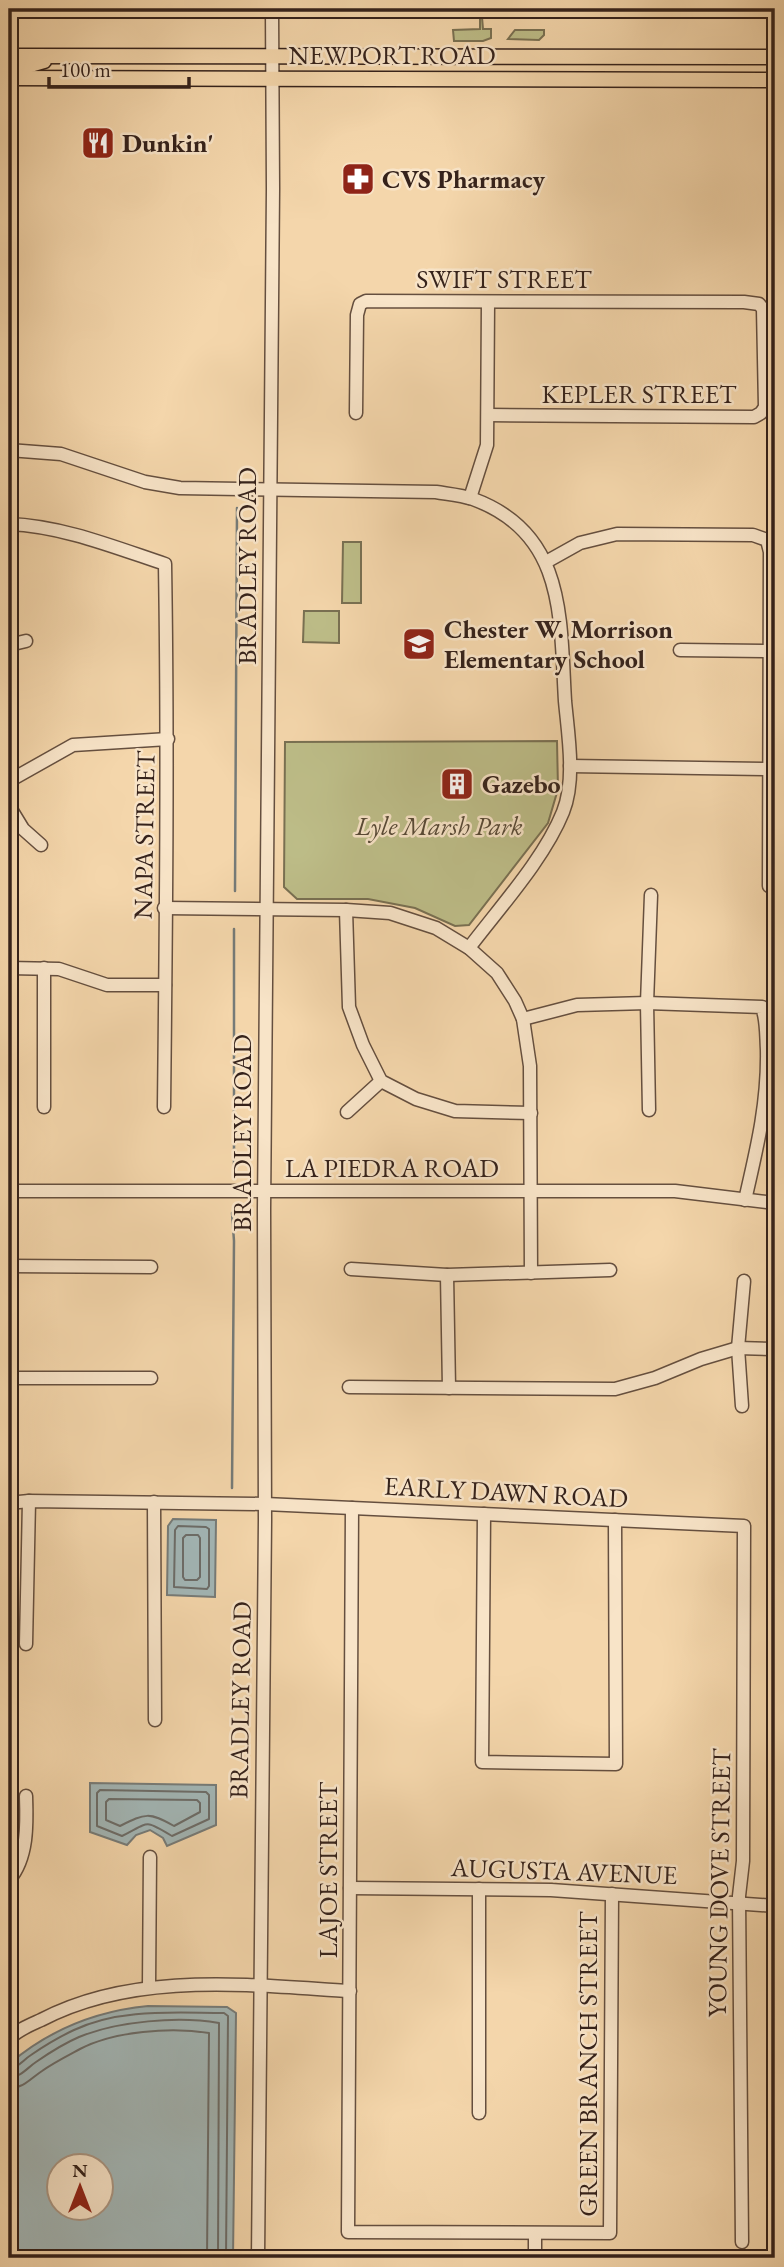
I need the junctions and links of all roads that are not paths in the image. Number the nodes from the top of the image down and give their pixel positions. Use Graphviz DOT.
graph roads {
  1 [pos="272,9"];
  2 [pos="9,56"];
  3 [pos="62,56"];
  4 [pos="272,56"];
  5 [pos="775,57"];
  6 [pos="9,66"];
  7 [pos="9,78"];
  8 [pos="272,78"];
  9 [pos="775,80"];
  10 [pos="488,303"];
  11 [pos="759,304"];
  12 [pos="356,413"];
  13 [pos="488,415"];
  14 [pos="9,450"];
  15 [pos="270,491"];
  16 [pos="470,498"];
  17 [pos="9,524"];
  18 [pos="547,562"];
  19 [pos="26,641"];
  20 [pos="9,645"];
  21 [pos="680,650"];
  22 [pos="769,651"];
  23 [pos="168,739"];
  24 [pos="570,765"];
  25 [pos="770,769"];
  26 [pos="9,781"];
  27 [pos="9,806"];
  28 [pos="41,845"];
  29 [pos="769,886"];
  30 [pos="651,895"];
  31 [pos="164,908"];
  32 [pos="267,909"];
  33 [pos="346,910"];
  34 [pos="469,948"];
  35 [pos="9,968"];
  36 [pos="44,968"];
  37 [pos="165,985"];
  38 [pos="647,1003"];
  39 [pos="523,1019"];
  40 [pos="382,1081"];
  41 [pos="44,1107"];
  42 [pos="164,1107"];
  43 [pos="649,1110"];
  44 [pos="347,1112"];
  45 [pos="531,1114"];
  46 [pos="9,1191"];
  47 [pos="264,1191"];
  48 [pos="530,1191"];
  49 [pos="745,1200"];
  50 [pos="775,1203"];
  51 [pos="9,1266"];
  52 [pos="150,1267"];
  53 [pos="351,1269"];
  54 [pos="610,1270"];
  55 [pos="531,1273"];
  56 [pos="447,1275"];
  57 [pos="744,1281"];
  58 [pos="738,1349"];
  59 [pos="775,1349"];
  60 [pos="9,1378"];
  61 [pos="151,1378"];
  62 [pos="349,1387"];
  63 [pos="449,1388"];
  64 [pos="742,1406"];
  65 [pos="29,1501"];
  66 [pos="154,1502"];
  67 [pos="9,1503"];
  68 [pos="265,1504"];
  69 [pos="352,1508"];
  70 [pos="484,1514"];
  71 [pos="615,1520"];
  72 [pos="744,1526"];
  73 [pos="26,1644"];
  74 [pos="155,1720"];
  75 [pos="26,1797"];
  76 [pos="150,1857"];
  77 [pos="9,1880"];
  78 [pos="350,1888"];
  79 [pos="479,1889"];
  80 [pos="611,1894"];
  81 [pos="739,1903"];
  82 [pos="775,1906"];
  83 [pos="149,1986"];
  84 [pos="260,1986"];
  85 [pos="350,1991"];
  86 [pos="10,2034"];
  87 [pos="479,2113"];
  88 [pos="535,2234"];
  89 [pos="742,2242"];
  90 [pos="258,2258"];
  91 [pos="535,2258"];
  1 -- 4 [label="street, BRADLEY ROAD"];
  2 -- 3 [label="main road, NEWPORT ROAD"];
  3 -- 4 [label="main road, NEWPORT ROAD"];
  3 -- 6 [label="main road"];
  4 -- 5 [label="main road, NEWPORT ROAD"];
  4 -- 8 [label="street, BRADLEY ROAD"];
  7 -- 8 [label="main road, NEWPORT ROAD"];
  8 -- 9 [label="main road, NEWPORT ROAD"];
  8 -- 15 [label="street, BRADLEY ROAD"];
  10 -- 11 [label="street, SWIFT STREET"];
  10 -- 12 [label="street, SWIFT STREET"];
  10 -- 13 [label="street"];
  11 -- 13 [label="street, KEPLER STREET"];
  13 -- 16 [label="street"];
  14 -- 15 [label="street"];
  15 -- 16 [label="street"];
  15 -- 32 [label="street, BRADLEY ROAD"];
  16 -- 18 [label="street"];
  17 -- 23 [label="street, NAPA STREET"];
  18 -- 22 [label="street"];
  18 -- 24 [label="street"];
  19 -- 20 [label="street"];
  21 -- 22 [label="street"];
  22 -- 25 [label="street"];
  23 -- 26 [label="street"];
  23 -- 31 [label="street, NAPA STREET"];
  24 -- 25 [label="street"];
  24 -- 34 [label="street"];
  25 -- 29 [label="street"];
  27 -- 28 [label="street"];
  30 -- 38 [label="street"];
  31 -- 32 [label="street"];
  31 -- 37 [label="street, NAPA STREET"];
  32 -- 33 [label="street"];
  32 -- 47 [label="street, BRADLEY ROAD"];
  33 -- 34 [label="street"];
  33 -- 40 [label="street"];
  34 -- 39 [label="street"];
  35 -- 36 [label="street"];
  36 -- 37 [label="street"];
  36 -- 41 [label="street"];
  37 -- 42 [label="street, NAPA STREET"];
  38 -- 39 [label="street"];
  38 -- 43 [label="street"];
  38 -- 49 [label="street"];
  39 -- 45 [label="street"];
  40 -- 44 [label="street"];
  40 -- 45 [label="street"];
  45 -- 48 [label="street"];
  46 -- 47 [label="street, LA PIEDRA ROAD"];
  47 -- 48 [label="street, LA PIEDRA ROAD"];
  47 -- 68 [label="street, BRADLEY ROAD"];
  48 -- 49 [label="street, LA PIEDRA ROAD"];
  48 -- 55 [label="street"];
  49 -- 50 [label="street, LA PIEDRA ROAD"];
  51 -- 52 [label="street"];
  53 -- 56 [label="street"];
  54 -- 55 [label="street"];
  55 -- 56 [label="street"];
  56 -- 63 [label="street"];
  57 -- 58 [label="street"];
  58 -- 59 [label="street"];
  58 -- 63 [label="street"];
  58 -- 64 [label="street"];
  60 -- 61 [label="street"];
  62 -- 63 [label="street"];
  65 -- 66 [label="street, EARLY DAWN ROAD"];
  65 -- 67 [label="street, EARLY DAWN ROAD"];
  65 -- 73 [label="street"];
  66 -- 68 [label="street, EARLY DAWN ROAD"];
  66 -- 74 [label="street"];
  68 -- 69 [label="street, EARLY DAWN ROAD"];
  68 -- 84 [label="street, BRADLEY ROAD"];
  69 -- 70 [label="street, EARLY DAWN ROAD"];
  69 -- 78 [label="street, LAJOE STREET"];
  70 -- 71 [label="street, EARLY DAWN ROAD"];
  70 -- 71 [label="street"];
  71 -- 72 [label="street, EARLY DAWN ROAD"];
  72 -- 81 [label="street, YOUNG DOVE STREET"];
  75 -- 77 [label="street"];
  76 -- 83 [label="street"];
  78 -- 79 [label="street, AUGUSTA AVENUE"];
  78 -- 85 [label="street, LAJOE STREET"];
  79 -- 80 [label="street, AUGUSTA AVENUE"];
  79 -- 87 [label="street"];
  80 -- 81 [label="street, AUGUSTA AVENUE"];
  80 -- 88 [label="street, GREEN BRANCH STREET"];
  81 -- 82 [label="street, AUGUSTA AVENUE"];
  81 -- 89 [label="street, YOUNG DOVE STREET"];
  83 -- 84 [label="street"];
  83 -- 86 [label="street"];
  84 -- 85 [label="street"];
  84 -- 90 [label="street, BRADLEY ROAD"];
  85 -- 88 [label="street, LAJOE STREET"];
  88 -- 91 [label="street"];
}
